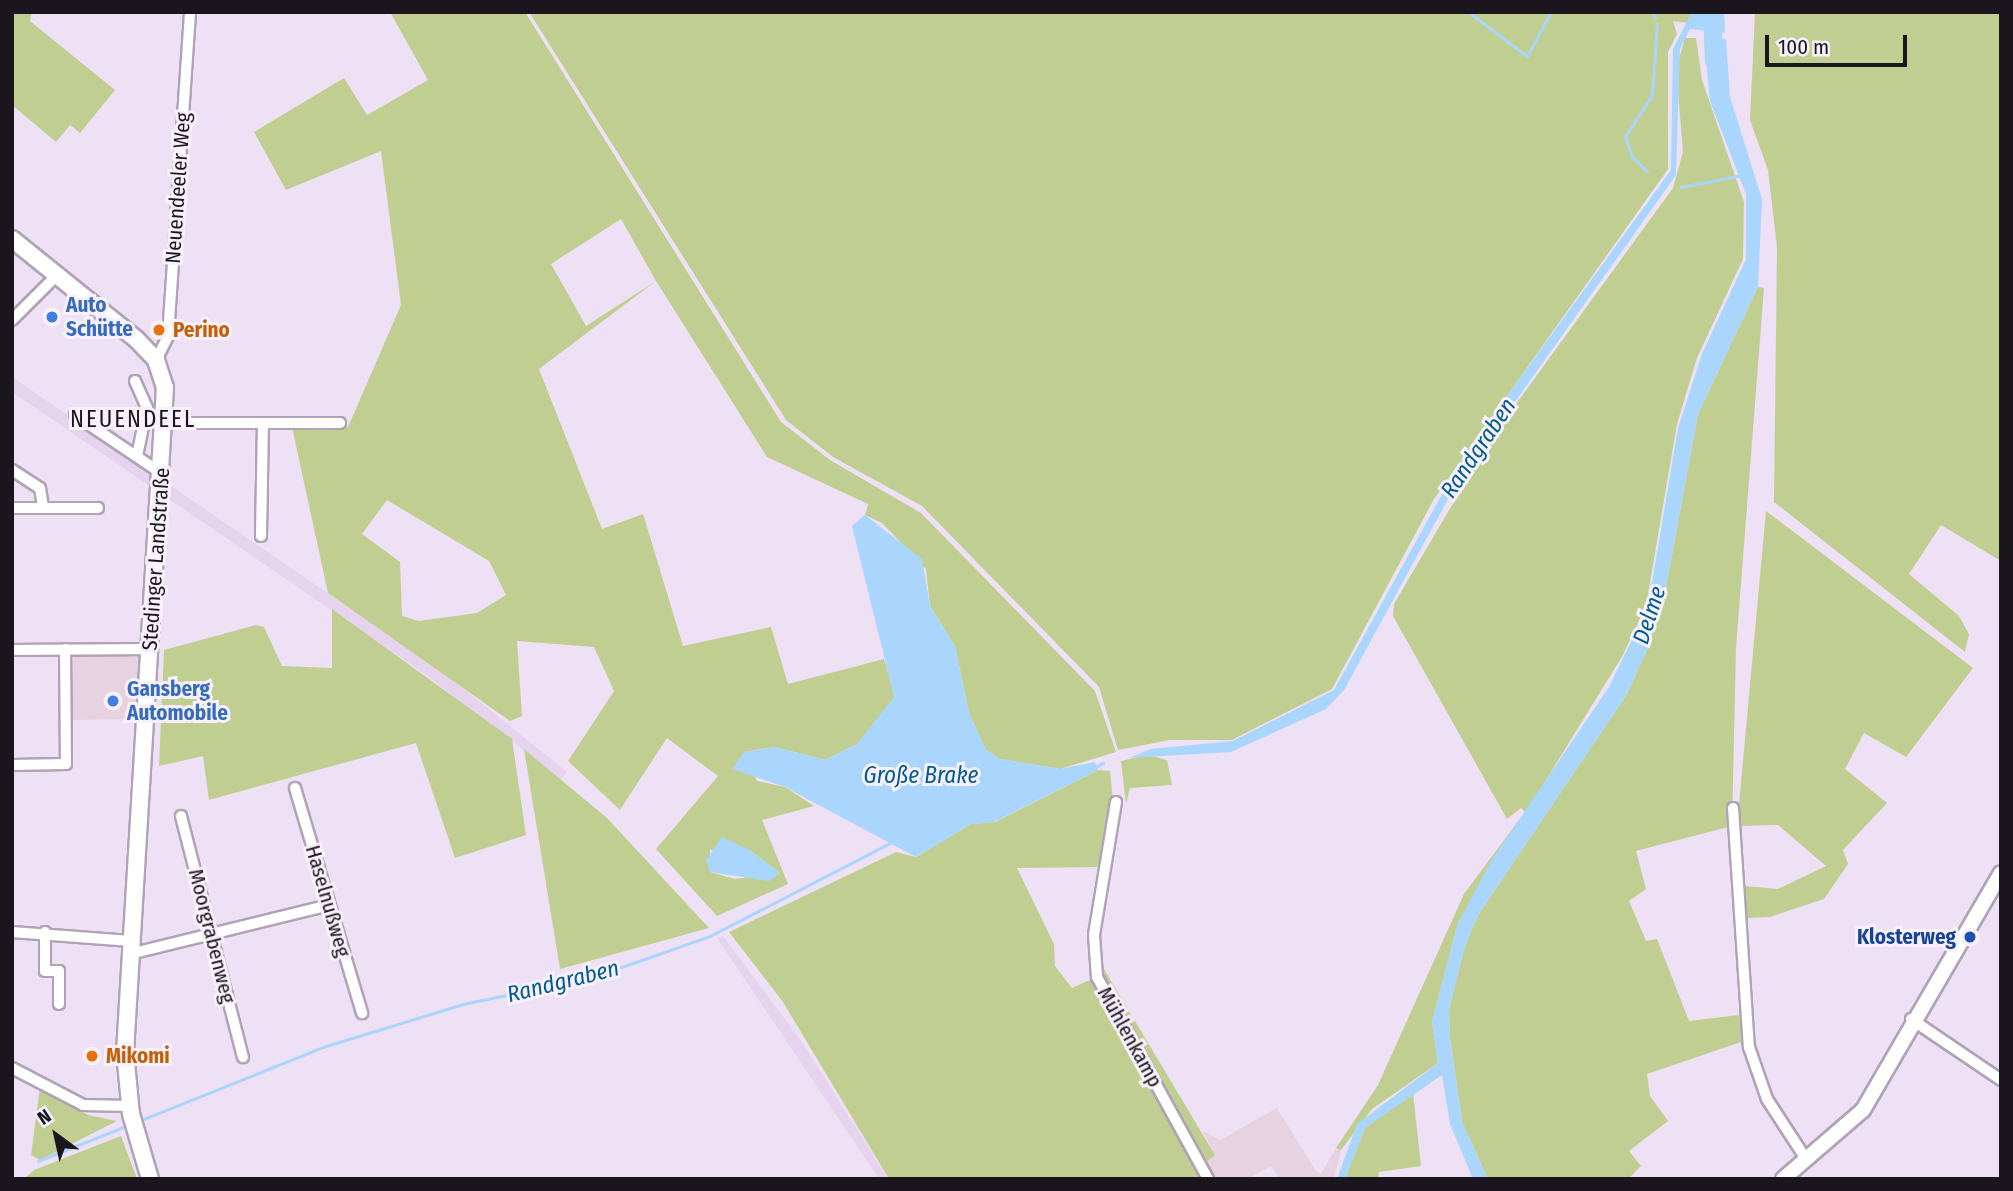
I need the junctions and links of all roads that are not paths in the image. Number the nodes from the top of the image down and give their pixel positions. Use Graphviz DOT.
graph roads {
  1 [pos="190,12"];
  2 [pos="12,239"];
  3 [pos="57,275"];
  4 [pos="12,320"];
  5 [pos="156,360"];
  6 [pos="135,381"];
  7 [pos="75,415"];
  8 [pos="164,423"];
  9 [pos="340,423"];
  10 [pos="263,424"];
  11 [pos="136,456"];
  12 [pos="12,470"];
  13 [pos="161,473"];
  14 [pos="43,508"];
  15 [pos="98,508"];
  16 [pos="12,509"];
  17 [pos="261,536"];
  18 [pos="65,649"];
  19 [pos="150,649"];
  20 [pos="12,650"];
  21 [pos="12,765"];
  22 [pos="295,788"];
  23 [pos="1116,802"];
  24 [pos="1733,808"];
  25 [pos="181,816"];
  26 [pos="2001,873"];
  27 [pos="329,905"];
  28 [pos="12,932"];
  29 [pos="45,932"];
  30 [pos="211,933"];
  31 [pos="130,948"];
  32 [pos="59,1004"];
  33 [pos="362,1013"];
  34 [pos="1911,1019"];
  35 [pos="243,1057"];
  36 [pos="12,1068"];
  37 [pos="2001,1080"];
  38 [pos="132,1116"];
  39 [pos="1804,1156"];
  40 [pos="150,1179"];
  41 [pos="1208,1179"];
  42 [pos="1783,1179"];
  1 -- 5 [label="street, Neuendeeler Weg"];
  2 -- 3 [label="main road"];
  3 -- 4 [label="street"];
  3 -- 5 [label="main road"];
  5 -- 8 [label="main road, Stedinger Landstraße"];
  6 -- 11 [label="street"];
  7 -- 11 [label="street"];
  8 -- 10 [label="street"];
  8 -- 13 [label="main road, Stedinger Landstraße"];
  9 -- 10 [label="street"];
  10 -- 17 [label="street"];
  11 -- 13 [label="street"];
  12 -- 14 [label="street"];
  13 -- 19 [label="main road, Stedinger Landstraße"];
  14 -- 15 [label="street"];
  14 -- 16 [label="street"];
  18 -- 19 [label="street"];
  18 -- 20 [label="street"];
  18 -- 21 [label="street"];
  19 -- 31 [label="main road, Stedinger Landstraße"];
  22 -- 27 [label="street, Haselnußweg"];
  23 -- 41 [label="street, Mühlenkamp"];
  24 -- 39 [label="street"];
  25 -- 30 [label="street, Moorgrabenweg"];
  26 -- 34 [label="street"];
  27 -- 30 [label="street"];
  27 -- 33 [label="street, Haselnußweg"];
  28 -- 29 [label="street"];
  29 -- 31 [label="street"];
  29 -- 32 [label="street"];
  30 -- 31 [label="street"];
  30 -- 35 [label="street, Moorgrabenweg"];
  31 -- 38 [label="main road, Stedinger Landstraße"];
  34 -- 37 [label="street"];
  34 -- 39 [label="street"];
  36 -- 38 [label="street"];
  38 -- 40 [label="main road, Stedinger Landstraße"];
  39 -- 42 [label="street"];
}
